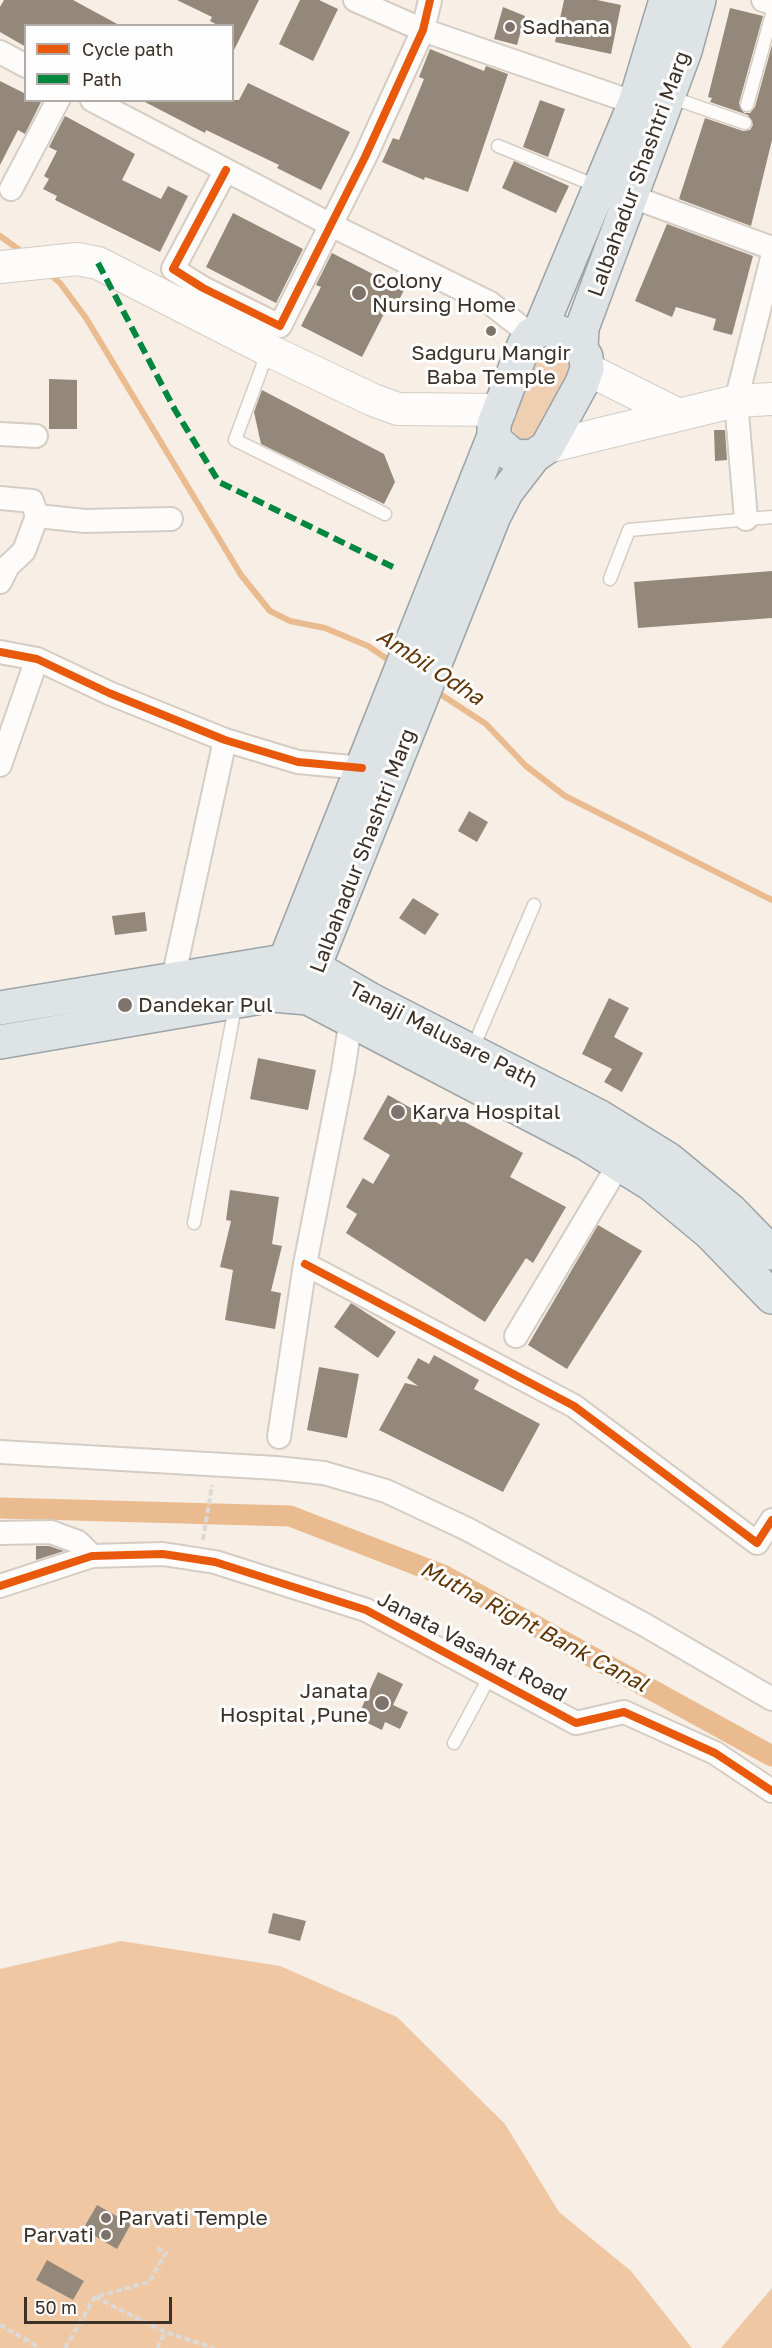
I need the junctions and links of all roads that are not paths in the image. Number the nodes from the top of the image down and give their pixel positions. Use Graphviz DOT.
graph roads {
  1 [pos="355,0"];
  2 [pos="430,0"];
  3 [pos="666,0"];
  4 [pos="699,0"];
  5 [pos="763,0"];
  6 [pos="772,3"];
  7 [pos="772,14"];
  8 [pos="423,30"];
  9 [pos="0,52"];
  10 [pos="24,65"];
  11 [pos="668,97"];
  12 [pos="57,102"];
  13 [pos="96,102"];
  14 [pos="634,102"];
  15 [pos="747,105"];
  16 [pos="745,123"];
  17 [pos="498,146"];
  18 [pos="226,170"];
  19 [pos="11,189"];
  20 [pos="615,192"];
  21 [pos="331,225"];
  22 [pos="772,248"];
  23 [pos="772,258"];
  24 [pos="0,267"];
  25 [pos="535,333"];
  26 [pos="268,350"];
  27 [pos="584,358"];
  28 [pos="772,399"];
  29 [pos="736,401"];
  30 [pos="677,414"];
  31 [pos="497,423"];
  32 [pos="0,435"];
  33 [pos="36,436"];
  34 [pos="540,451"];
  35 [pos="0,498"];
  36 [pos="481,510"];
  37 [pos="385,514"];
  38 [pos="37,516"];
  39 [pos="772,517"];
  40 [pos="171,519"];
  41 [pos="746,519"];
  42 [pos="610,579"];
  43 [pos="0,582"];
  44 [pos="0,652"];
  45 [pos="37,659"];
  46 [pos="407,699"];
  47 [pos="225,740"];
  48 [pos="0,765"];
  49 [pos="362,768"];
  50 [pos="534,905"];
  51 [pos="299,964"];
  52 [pos="173,980"];
  53 [pos="295,997"];
  54 [pos="236,1001"];
  55 [pos="0,1008"];
  56 [pos="351,1019"];
  57 [pos="0,1042"];
  58 [pos="472,1050"];
  59 [pos="546,1106"];
  60 [pos="619,1164"];
  61 [pos="194,1223"];
  62 [pos="772,1253"];
  63 [pos="305,1264"];
  64 [pos="772,1297"];
  65 [pos="516,1336"];
  66 [pos="279,1437"];
  67 [pos="0,1452"];
  68 [pos="772,1521"];
  69 [pos="0,1533"];
  70 [pos="92,1556"];
  71 [pos="0,1586"];
  72 [pos="490,1676"];
  73 [pos="772,1700"];
  74 [pos="454,1743"];
  75 [pos="772,1791"];
  1 -- 8 [label="street"];
  2 -- 8 [label="street"];
  3 -- 14 [label="main road, Lalbahadur Shashtri Marg"];
  4 -- 11 [label="main road, Lalbahadur Shashtri Marg"];
  5 -- 6 [label="street"];
  7 -- 15 [label="lane"];
  8 -- 14 [label="street"];
  8 -- 21 [label="street"];
  9 -- 10 [label="street"];
  11 -- 16 [label="lane"];
  11 -- 20 [label="main road, Lalbahadur Shashtri Marg"];
  12 -- 19 [label="street"];
  13 -- 18 [label="street"];
  14 -- 20 [label="main road, Lalbahadur Shashtri Marg"];
  17 -- 20 [label="lane"];
  18 -- 21 [label="street"];
  18 -- 21 [label="street"];
  20 -- 22 [label="street"];
  20 -- 25 [label="main road, Lalbahadur Shashtri Marg"];
  20 -- 27 [label="main road, Lalbahadur Shashtri Marg"];
  21 -- 25 [label="street"];
  23 -- 29 [label="street"];
  24 -- 26 [label="street"];
  25 -- 27 [label="main road"];
  25 -- 31 [label="main road, Lalbahadur Shashtri Marg"];
  26 -- 31 [label="street"];
  26 -- 37 [label="lane"];
  27 -- 30 [label="street"];
  27 -- 34 [label="main road, Lalbahadur Shashtri Marg"];
  28 -- 29 [label="street"];
  29 -- 30 [label="street"];
  29 -- 41 [label="street"];
  30 -- 34 [label="street"];
  31 -- 34 [label="main road"];
  31 -- 36 [label="main road"];
  32 -- 33 [label="street"];
  34 -- 36 [label="main road"];
  35 -- 38 [label="street"];
  36 -- 46 [label="main road"];
  38 -- 40 [label="street"];
  38 -- 43 [label="street"];
  39 -- 41 [label="lane"];
  41 -- 42 [label="lane"];
  44 -- 45 [label="street"];
  45 -- 47 [label="street"];
  45 -- 48 [label="street"];
  46 -- 49 [label="main road, Lalbahadur Shashtri Marg"];
  46 -- 51 [label="main road, Lalbahadur Shashtri Marg"];
  47 -- 49 [label="street"];
  47 -- 52 [label="street"];
  49 -- 51 [label="main road, Lalbahadur Shashtri Marg"];
  50 -- 58 [label="lane"];
  51 -- 52 [label="main road"];
  51 -- 53 [label="main road, Lalbahadur Shashtri Marg"];
  51 -- 58 [label="main road, Tanaji Malusare Path"];
  52 -- 55 [label="main road"];
  53 -- 54 [label="main road"];
  53 -- 56 [label="main road, Tanaji Malusare Path"];
  54 -- 57 [label="main road"];
  54 -- 61 [label="lane"];
  56 -- 59 [label="main road, Tanaji Malusare Path"];
  56 -- 63 [label="street"];
  58 -- 59 [label="main road, Tanaji Malusare Path"];
  59 -- 60 [label="main road, Tanaji Malusare Path"];
  59 -- 62 [label="main road, Tanaji Malusare Path"];
  60 -- 64 [label="main road, Tanaji Malusare Path"];
  60 -- 65 [label="street"];
  63 -- 66 [label="street"];
  63 -- 68 [label="street"];
  67 -- 73 [label="street"];
  69 -- 70 [label="street"];
  70 -- 71 [label="street, Janata Vasahat Road"];
  70 -- 72 [label="street, Janata Vasahat Road"];
  72 -- 74 [label="lane"];
  72 -- 75 [label="street, Janata Vasahat Road"];
}
